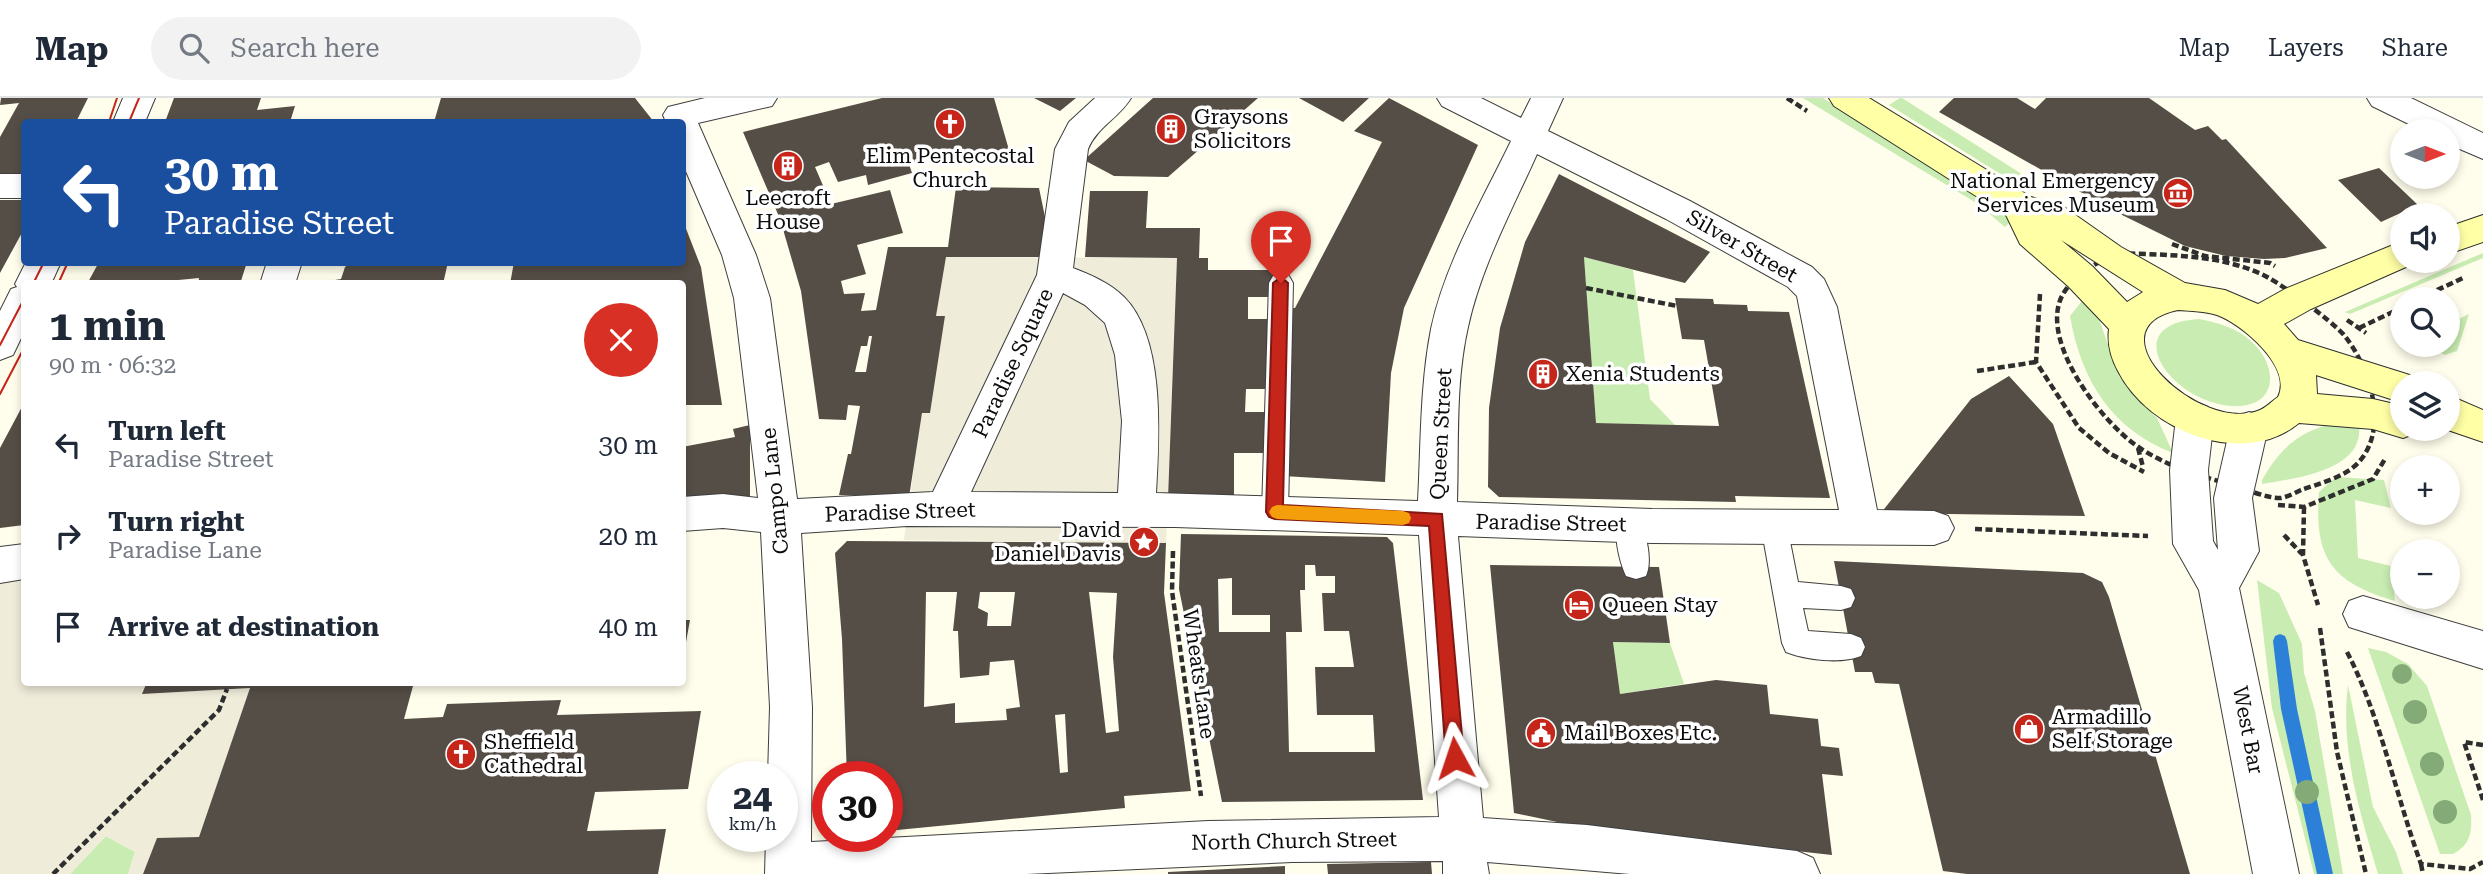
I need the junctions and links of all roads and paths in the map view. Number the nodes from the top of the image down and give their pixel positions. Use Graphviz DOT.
graph roads {
  1 [pos="117,98"];
  2 [pos="139,98"];
  3 [pos="761,98"];
  4 [pos="1115,98"];
  5 [pos="1453,98"];
  6 [pos="1547,98"];
  7 [pos="1845,98"];
  8 [pos="2383,98"];
  9 [pos="109,119"];
  10 [pos="130,119"];
  11 [pos="679,119"];
  12 [pos="686,135"];
  13 [pos="1529,136"];
  14 [pos="2483,147"];
  15 [pos="0,186"];
  16 [pos="21,186"];
  17 [pos="2021,207"];
  18 [pos="2483,228"];
  19 [pos="2460,237"];
  20 [pos="2164,241"];
  21 [pos="2390,260"];
  22 [pos="2279,268"];
  23 [pos="2473,274"];
  24 [pos="1054,275"];
  25 [pos="1281,283"];
  26 [pos="2444,287"];
  27 [pos="1586,288"];
  28 [pos="2068,288"];
  29 [pos="2178,296"];
  30 [pos="2039,297"];
  31 [pos="21,305"];
  32 [pos="1677,306"];
  33 [pos="2390,313"];
  34 [pos="2258,321"];
  35 [pos="2128,326"];
  36 [pos="2344,335"];
  37 [pos="0,345"];
  38 [pos="2288,351"];
  39 [pos="2036,362"];
  40 [pos="1978,371"];
  41 [pos="2390,384"];
  42 [pos="2293,407"];
  43 [pos="2195,418"];
  44 [pos="2249,428"];
  45 [pos="2390,430"];
  46 [pos="2393,441"];
  47 [pos="2372,442"];
  48 [pos="2280,498"];
  49 [pos="2287,506"];
  50 [pos="2304,507"];
  51 [pos="944,509"];
  52 [pos="1136,510"];
  53 [pos="1175,510"];
  54 [pos="1275,512"];
  55 [pos="686,514"];
  56 [pos="780,517"];
  57 [pos="1437,519"];
  58 [pos="1629,525"];
  59 [pos="1774,526"];
  60 [pos="1861,526"];
  61 [pos="1934,528"];
  62 [pos="2279,530"];
  63 [pos="2154,536"];
  64 [pos="2303,555"];
  65 [pos="21,562"];
  66 [pos="0,565"];
  67 [pos="1636,567"];
  68 [pos="2218,586"];
  69 [pos="1787,594"];
  70 [pos="1841,598"];
  71 [pos="2321,610"];
  72 [pos="2363,614"];
  73 [pos="2320,624"];
  74 [pos="1851,647"];
  75 [pos="2345,649"];
  76 [pos="2483,650"];
  77 [pos="227,689"];
  78 [pos="2483,746"];
  79 [pos="2483,800"];
  80 [pos="1208,842"];
  81 [pos="1464,856"];
  82 [pos="1086,861"];
  83 [pos="2483,862"];
  84 [pos="2421,864"];
  85 [pos="788,870"];
  86 [pos="52,874"];
  87 [pos="1797,874"];
  88 [pos="2276,874"];
  89 [pos="2367,874"];
  90 [pos="2423,874"];
  1 -- 9 [label="street"];
  2 -- 10 [label="street"];
  3 -- 11 [label="street"];
  4 -- 24 [label="street"];
  5 -- 13 [label="street, Silver Street"];
  6 -- 13 [label="street, Queen Street"];
  7 -- 17 [label="main road"];
  8 -- 14 [label="street"];
  12 -- 56 [label="street, Campo Lane"];
  13 -- 57 [label="street, Queen Street"];
  13 -- 60 [label="street, Silver Street"];
  15 -- 16 [label="street"];
  17 -- 29 [label="main road"];
  17 -- 35 [label="main road"];
  18 -- 19 [label="main road"];
  20 -- 22 [label="path"];
  21 -- 34 [label="main road"];
  23 -- 26 [label="path"];
  24 -- 51 [label="street, Paradise Square"];
  24 -- 52 [label="street, Paradise Square"];
  25 -- 54 [label="lane"];
  27 -- 32 [label="path"];
  28 -- 39 [label="path"];
  29 -- 34 [label="main road"];
  29 -- 35 [label="main road"];
  30 -- 39 [label="path"];
  31 -- 37 [label="street"];
  33 -- 36 [label="path"];
  34 -- 38 [label="main road"];
  35 -- 43 [label="main road"];
  38 -- 41 [label="main road"];
  38 -- 42 [label="main road"];
  39 -- 40 [label="path"];
  42 -- 44 [label="main road"];
  42 -- 45 [label="main road"];
  43 -- 44 [label="main road"];
  43 -- 68 [label="street, West Bar"];
  44 -- 68 [label="street"];
  46 -- 50 [label="path"];
  47 -- 48 [label="path"];
  49 -- 50 [label="path"];
  50 -- 64 [label="path"];
  51 -- 52 [label="street, Paradise Street"];
  51 -- 56 [label="street, Paradise Street"];
  52 -- 53 [label="street, Paradise Street"];
  53 -- 54 [label="street, Paradise Street"];
  53 -- 80 [label="path, Wheats Lane"];
  54 -- 57 [label="street, Paradise Street"];
  55 -- 56 [label="street, Paradise Street"];
  56 -- 85 [label="street, Campo Lane"];
  57 -- 58 [label="street, Paradise Street"];
  57 -- 81 [label="street, Queen Street"];
  58 -- 59 [label="street, Paradise Street"];
  58 -- 67 [label="lane"];
  59 -- 60 [label="street, Paradise Street"];
  59 -- 69 [label="lane"];
  60 -- 61 [label="street, Paradise Street"];
  61 -- 63 [label="path"];
  62 -- 64 [label="path"];
  64 -- 71 [label="path"];
  65 -- 66 [label="street"];
  68 -- 88 [label="street, West Bar"];
  69 -- 70 [label="lane"];
  69 -- 74 [label="lane"];
  72 -- 76 [label="street"];
  73 -- 89 [label="path"];
  75 -- 84 [label="path"];
  77 -- 86 [label="path"];
  78 -- 79 [label="path"];
  80 -- 81 [label="street, North Church Street"];
  80 -- 82 [label="street, North Church Street"];
  81 -- 87 [label="street, North Church Street"];
  82 -- 85 [label="street, North Church Street"];
  83 -- 84 [label="path"];
  84 -- 90 [label="path"];
}
